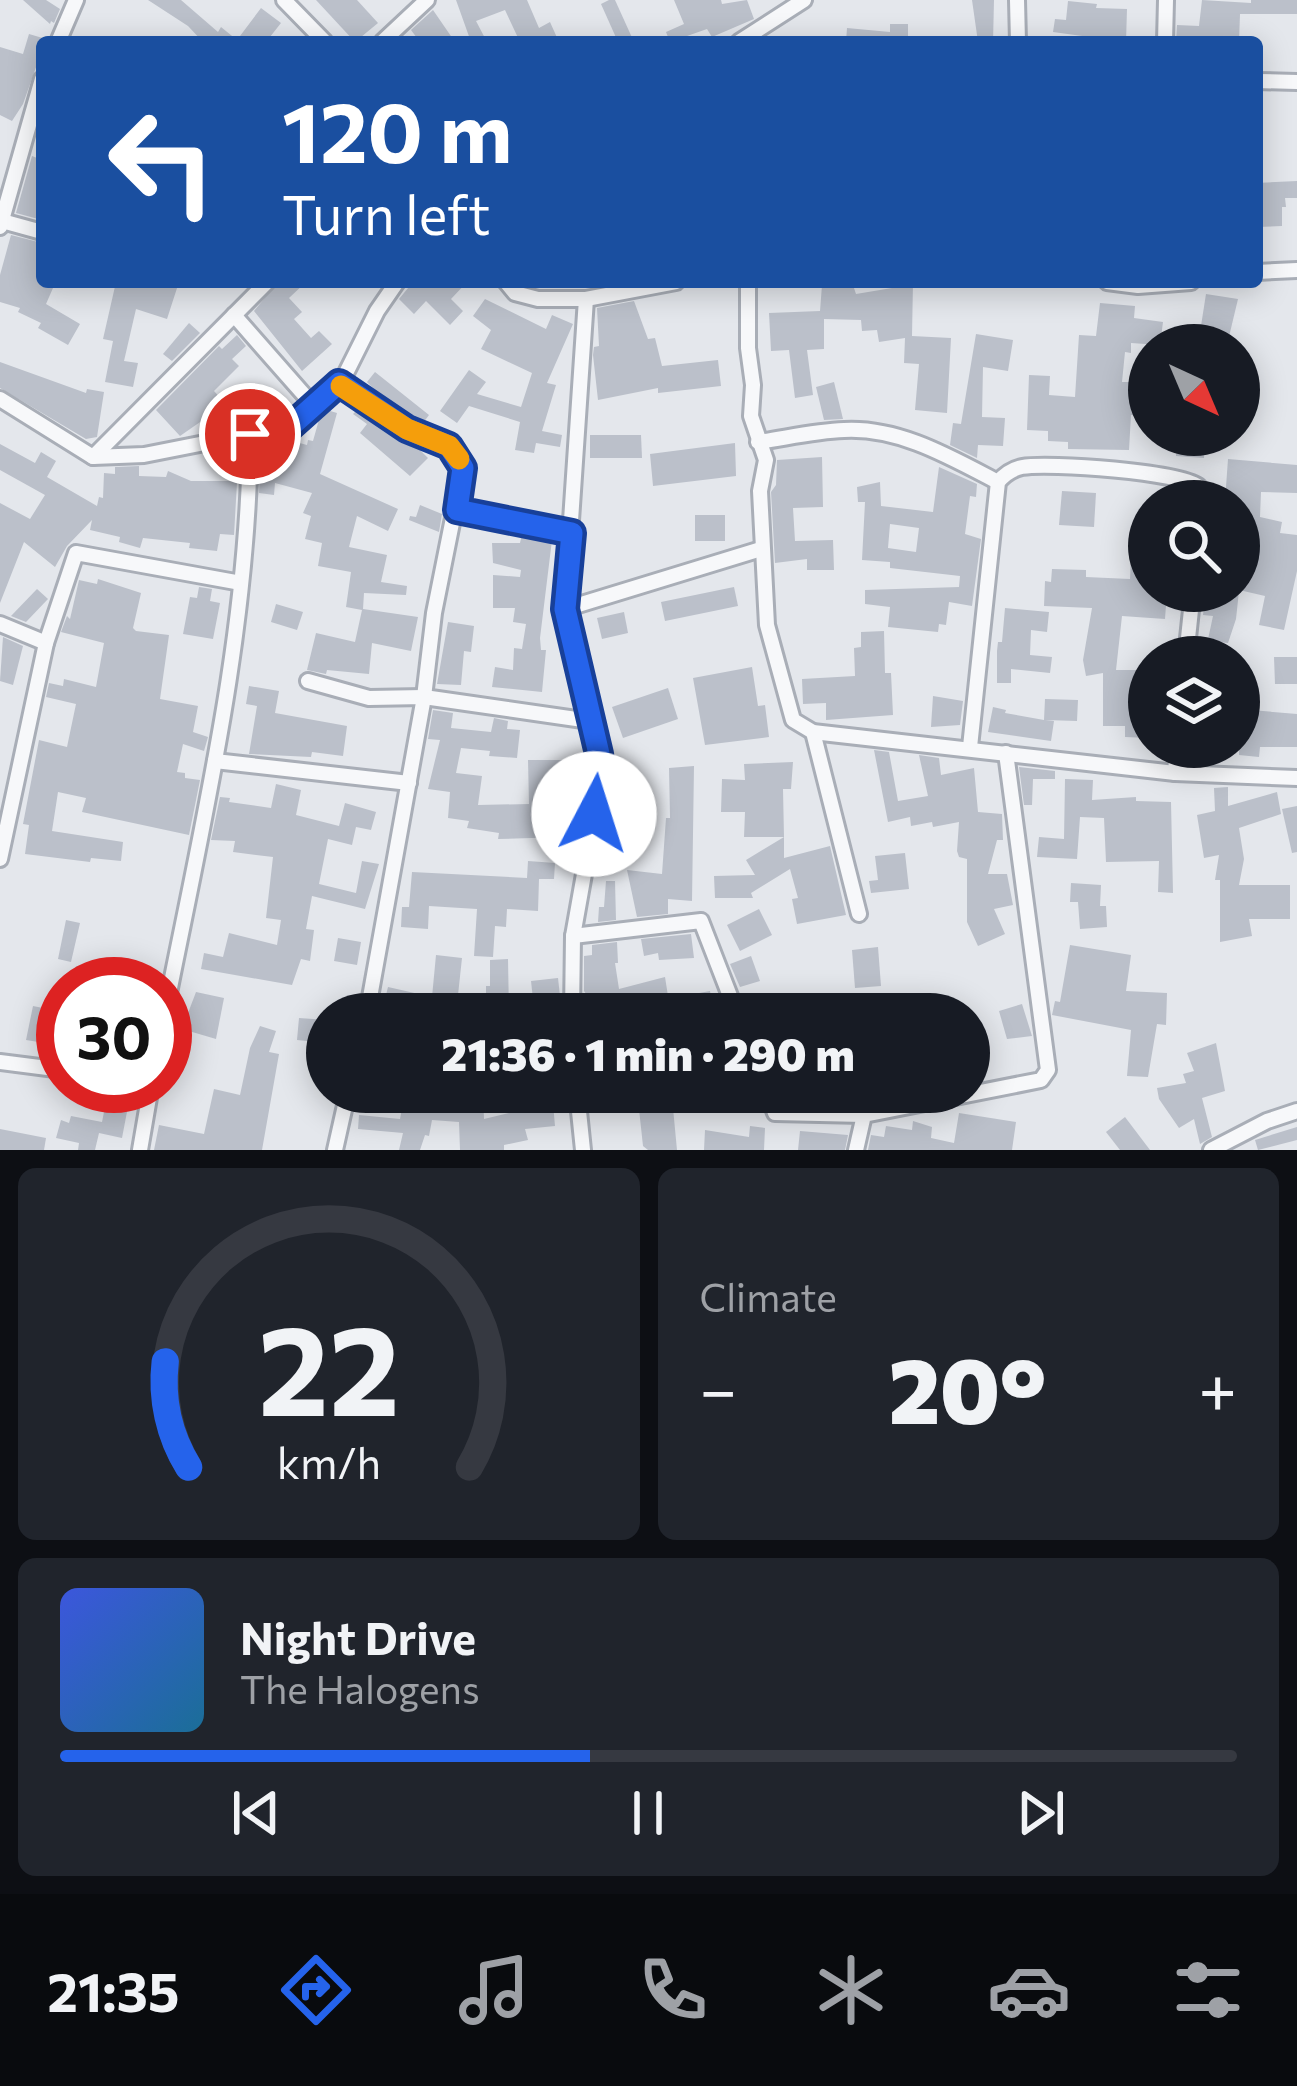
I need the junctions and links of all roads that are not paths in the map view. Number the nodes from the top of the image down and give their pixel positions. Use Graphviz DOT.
graph roads {
  1 [pos="76,0"];
  2 [pos="284,0"];
  3 [pos="427,0"];
  4 [pos="804,0"];
  5 [pos="1017,0"];
  6 [pos="1166,0"];
  7 [pos="61,36"];
  8 [pos="319,36"];
  9 [pos="388,36"];
  10 [pos="749,36"];
  11 [pos="1018,36"];
  12 [pos="1165,36"];
  13 [pos="1263,81"];
  14 [pos="1297,82"];
  15 [pos="36,100"];
  16 [pos="1,224"];
  17 [pos="36,231"];
  18 [pos="1297,270"];
  19 [pos="1263,272"];
  20 [pos="261,288"];
  21 [pos="393,288"];
  22 [pos="510,288"];
  23 [pos="642,288"];
  24 [pos="748,288"];
  25 [pos="586,298"];
  26 [pos="234,315"];
  27 [pos="340,385"];
  28 [pos="0,399"];
  29 [pos="313,404"];
  30 [pos="250,434"];
  31 [pos="758,442"];
  32 [pos="93,457"];
  33 [pos="1188,480"];
  34 [pos="998,482"];
  35 [pos="457,510"];
  36 [pos="572,533"];
  37 [pos="761,549"];
  38 [pos="242,583"];
  39 [pos="565,609"];
  40 [pos="0,624"];
  41 [pos="46,643"];
  42 [pos="308,681"];
  43 [pos="424,697"];
  44 [pos="590,721"];
  45 [pos="813,732"];
  46 [pos="970,747"];
  47 [pos="1006,753"];
  48 [pos="214,760"];
  49 [pos="1174,768"];
  50 [pos="1174,772"];
  51 [pos="1297,778"];
  52 [pos="409,783"];
  53 [pos="0,859"];
  54 [pos="859,914"];
  55 [pos="572,936"];
  56 [pos="176,957"];
  57 [pos="371,993"];
  58 [pos="572,993"];
  59 [pos="729,993"];
  60 [pos="0,1062"];
  61 [pos="36,1067"];
  62 [pos="1297,1111"];
  63 [pos="146,1113"];
  64 [pos="343,1113"];
  65 [pos="579,1113"];
  66 [pos="776,1113"];
  67 [pos="864,1115"];
  68 [pos="140,1150"];
  69 [pos="334,1150"];
  70 [pos="583,1150"];
  71 [pos="856,1150"];
  72 [pos="1210,1150"];
  1 -- 7 [label="street"];
  2 -- 8 [label="street"];
  3 -- 9 [label="street"];
  4 -- 10 [label="street"];
  5 -- 11 [label="street"];
  6 -- 12 [label="street"];
  13 -- 14 [label="street"];
  15 -- 16 [label="street"];
  16 -- 17 [label="street"];
  18 -- 19 [label="street"];
  20 -- 26 [label="street"];
  21 -- 27 [label="street"];
  22 -- 25 [label="street"];
  23 -- 25 [label="street"];
  24 -- 31 [label="street"];
  25 -- 36 [label="street"];
  26 -- 29 [label="street"];
  26 -- 32 [label="street"];
  27 -- 29 [label="street"];
  27 -- 35 [label="street"];
  28 -- 32 [label="street"];
  29 -- 30 [label="street"];
  30 -- 32 [label="street"];
  30 -- 38 [label="street"];
  31 -- 34 [label="street"];
  31 -- 37 [label="street"];
  33 -- 34 [label="street"];
  34 -- 46 [label="street"];
  35 -- 36 [label="street"];
  35 -- 43 [label="street"];
  36 -- 39 [label="street"];
  37 -- 39 [label="street"];
  37 -- 45 [label="street"];
  38 -- 41 [label="street"];
  38 -- 48 [label="street"];
  39 -- 44 [label="street"];
  40 -- 41 [label="street"];
  41 -- 53 [label="street"];
  42 -- 43 [label="street"];
  43 -- 44 [label="street"];
  43 -- 52 [label="street"];
  44 -- 55 [label="street"];
  45 -- 46 [label="street"];
  45 -- 54 [label="street"];
  46 -- 47 [label="street"];
  47 -- 50 [label="street"];
  47 -- 67 [label="street"];
  48 -- 52 [label="street"];
  48 -- 56 [label="street"];
  49 -- 50 [label="street"];
  50 -- 51 [label="street"];
  52 -- 57 [label="street"];
  55 -- 58 [label="street"];
  55 -- 59 [label="street"];
  60 -- 61 [label="street"];
  62 -- 72 [label="street"];
  63 -- 68 [label="street"];
  64 -- 69 [label="street"];
  65 -- 70 [label="street"];
  66 -- 67 [label="street"];
  67 -- 71 [label="street"];
}
